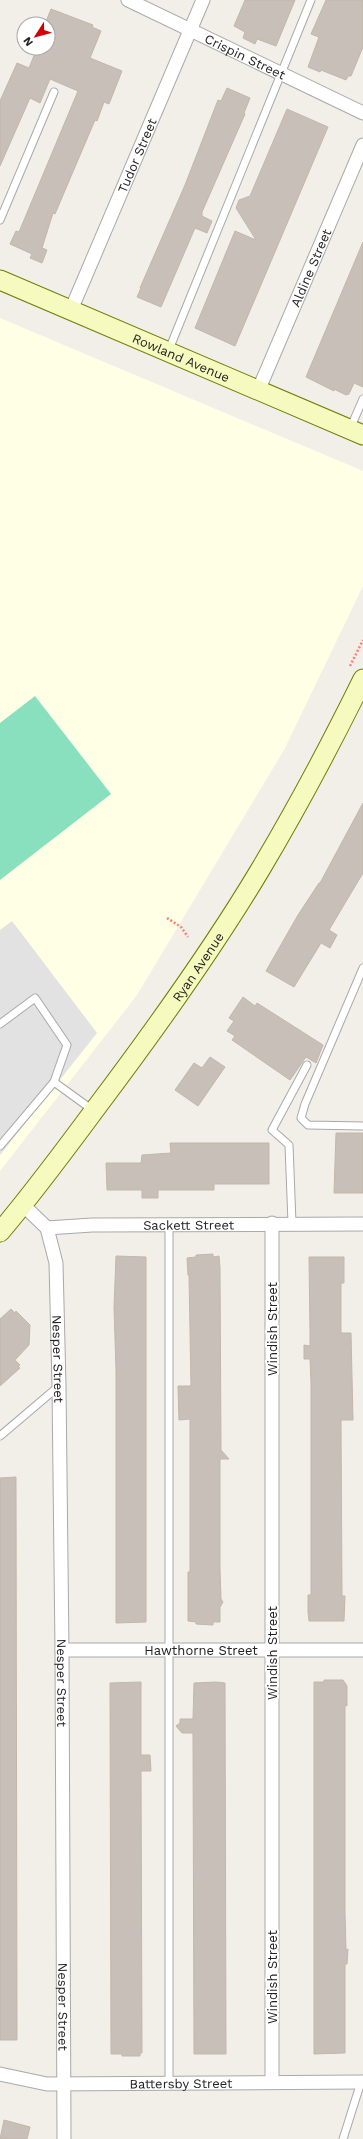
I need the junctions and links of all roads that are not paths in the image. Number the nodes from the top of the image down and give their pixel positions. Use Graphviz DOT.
graph roads {
  1 [pos="128,0"];
  2 [pos="203,0"];
  3 [pos="311,0"];
  4 [pos="190,30"];
  5 [pos="280,73"];
  6 [pos="54,92"];
  7 [pos="363,113"];
  8 [pos="363,145"];
  9 [pos="0,220"];
  10 [pos="0,280"];
  11 [pos="71,310"];
  12 [pos="167,352"];
  13 [pos="258,391"];
  14 [pos="363,399"];
  15 [pos="356,432"];
  16 [pos="355,676"];
  17 [pos="363,968"];
  18 [pos="0,1024"];
  19 [pos="307,1065"];
  20 [pos="54,1082"];
  21 [pos="94,1111"];
  22 [pos="363,1126"];
  23 [pos="0,1146"];
  24 [pos="23,1205"];
  25 [pos="272,1223"];
  26 [pos="4,1224"];
  27 [pos="169,1224"];
  28 [pos="292,1224"];
  29 [pos="363,1224"];
  30 [pos="47,1228"];
  31 [pos="59,1386"];
  32 [pos="0,1436"];
  33 [pos="62,1650"];
  34 [pos="169,1650"];
  35 [pos="272,1650"];
  36 [pos="363,1650"];
  37 [pos="0,2074"];
  38 [pos="169,2082"];
  39 [pos="272,2082"];
  40 [pos="362,2082"];
  41 [pos="64,2083"];
  42 [pos="64,2139"];
  43 [pos="343,2139"];
  1 -- 4 [label="street, Crispin Street"];
  2 -- 4 [label="street, Tudor Street"];
  3 -- 5 [label="lane"];
  4 -- 5 [label="street, Crispin Street"];
  4 -- 11 [label="street, Tudor Street"];
  5 -- 7 [label="street, Crispin Street"];
  5 -- 12 [label="lane"];
  6 -- 9 [label="lane"];
  8 -- 13 [label="street, Aldine Street"];
  10 -- 11 [label="street, Rowland Avenue"];
  11 -- 12 [label="street, Rowland Avenue"];
  12 -- 13 [label="street, Rowland Avenue"];
  13 -- 15 [label="street, Rowland Avenue"];
  14 -- 15 [label="lane"];
  16 -- 21 [label="street, Ryan Avenue"];
  17 -- 22 [label="lane"];
  18 -- 20 [label="lane"];
  19 -- 28 [label="lane"];
  20 -- 21 [label="lane"];
  20 -- 23 [label="lane"];
  21 -- 24 [label="street, Ryan Avenue"];
  24 -- 26 [label="street, Ryan Avenue"];
  24 -- 30 [label="street"];
  25 -- 27 [label="street, Sackett Street"];
  25 -- 28 [label="street, Sackett Street"];
  25 -- 35 [label="street, Windish Street"];
  27 -- 30 [label="street, Sackett Street"];
  27 -- 34 [label="lane"];
  28 -- 29 [label="street, Sackett Street"];
  30 -- 31 [label="street, Nesper Street"];
  31 -- 32 [label="lane"];
  31 -- 33 [label="street, Nesper Street"];
  33 -- 34 [label="street, Hawthorne Street"];
  33 -- 41 [label="street, Nesper Street"];
  34 -- 35 [label="street, Hawthorne Street"];
  34 -- 38 [label="lane"];
  35 -- 36 [label="street, Hawthorne Street"];
  35 -- 39 [label="street, Windish Street"];
  37 -- 41 [label="street, Battersby Street"];
  38 -- 39 [label="street, Battersby Street"];
  38 -- 41 [label="street, Battersby Street"];
  39 -- 40 [label="street, Battersby Street"];
  40 -- 43 [label="lane"];
  41 -- 42 [label="street, Nesper Street"];
}
